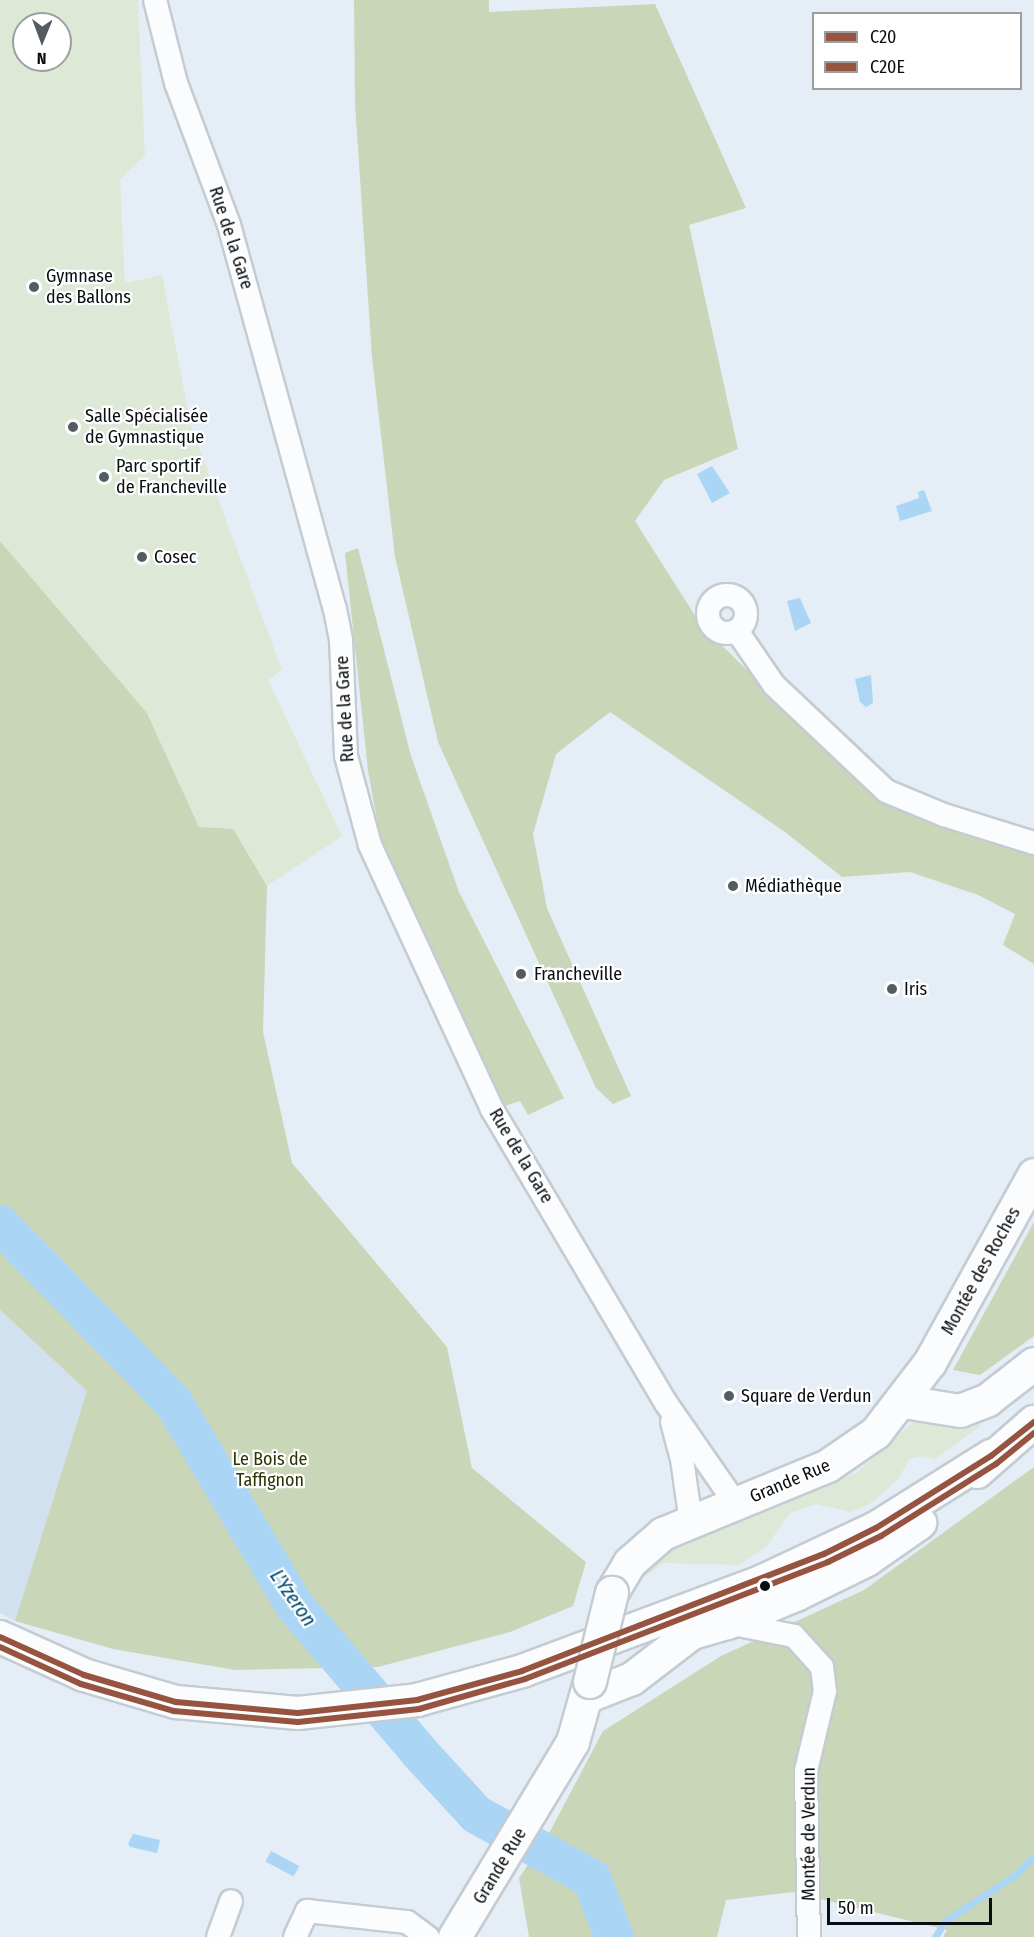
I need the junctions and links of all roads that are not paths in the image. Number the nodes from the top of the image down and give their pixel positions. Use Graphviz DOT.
graph roads {
  1 [pos="155,0"];
  2 [pos="737,631"];
  3 [pos="1034,843"];
  4 [pos="1034,1175"];
  5 [pos="1034,1364"];
  6 [pos="928,1366"];
  7 [pos="904,1402"];
  8 [pos="666,1403"];
  9 [pos="976,1406"];
  10 [pos="1034,1422"];
  11 [pos="991,1456"];
  12 [pos="736,1504"];
  13 [pos="691,1522"];
  14 [pos="796,1595"];
  15 [pos="728,1623"];
  16 [pos="794,1636"];
  17 [pos="0,1637"];
  18 [pos="588,1689"];
  19 [pos="231,1901"];
  20 [pos="447,1936"];
  21 [pos="218,1937"];
  22 [pos="296,1937"];
  23 [pos="809,1937"];
  1 -- 8 [label="street, Rue de la Gare"];
  2 -- 3 [label="street"];
  4 -- 6 [label="street, Montée des Roches"];
  5 -- 9 [label="street"];
  6 -- 7 [label="street, Grande Rue"];
  6 -- 9 [label="street"];
  7 -- 9 [label="street"];
  7 -- 12 [label="street, Grande Rue"];
  8 -- 12 [label="street, Rue de la Gare"];
  8 -- 13 [label="street, Rue de la Gare"];
  10 -- 11 [label="street"];
  11 -- 14 [label="street"];
  11 -- 17 [label="street"];
  12 -- 13 [label="street, Grande Rue"];
  13 -- 18 [label="street, Grande Rue, bridge"];
  14 -- 15 [label="street"];
  14 -- 16 [label="street"];
  15 -- 16 [label="street"];
  15 -- 18 [label="street"];
  16 -- 23 [label="street, Montée de Verdun"];
  18 -- 20 [label="street, Grande Rue"];
  19 -- 21 [label="street"];
  20 -- 22 [label="street"];
}
